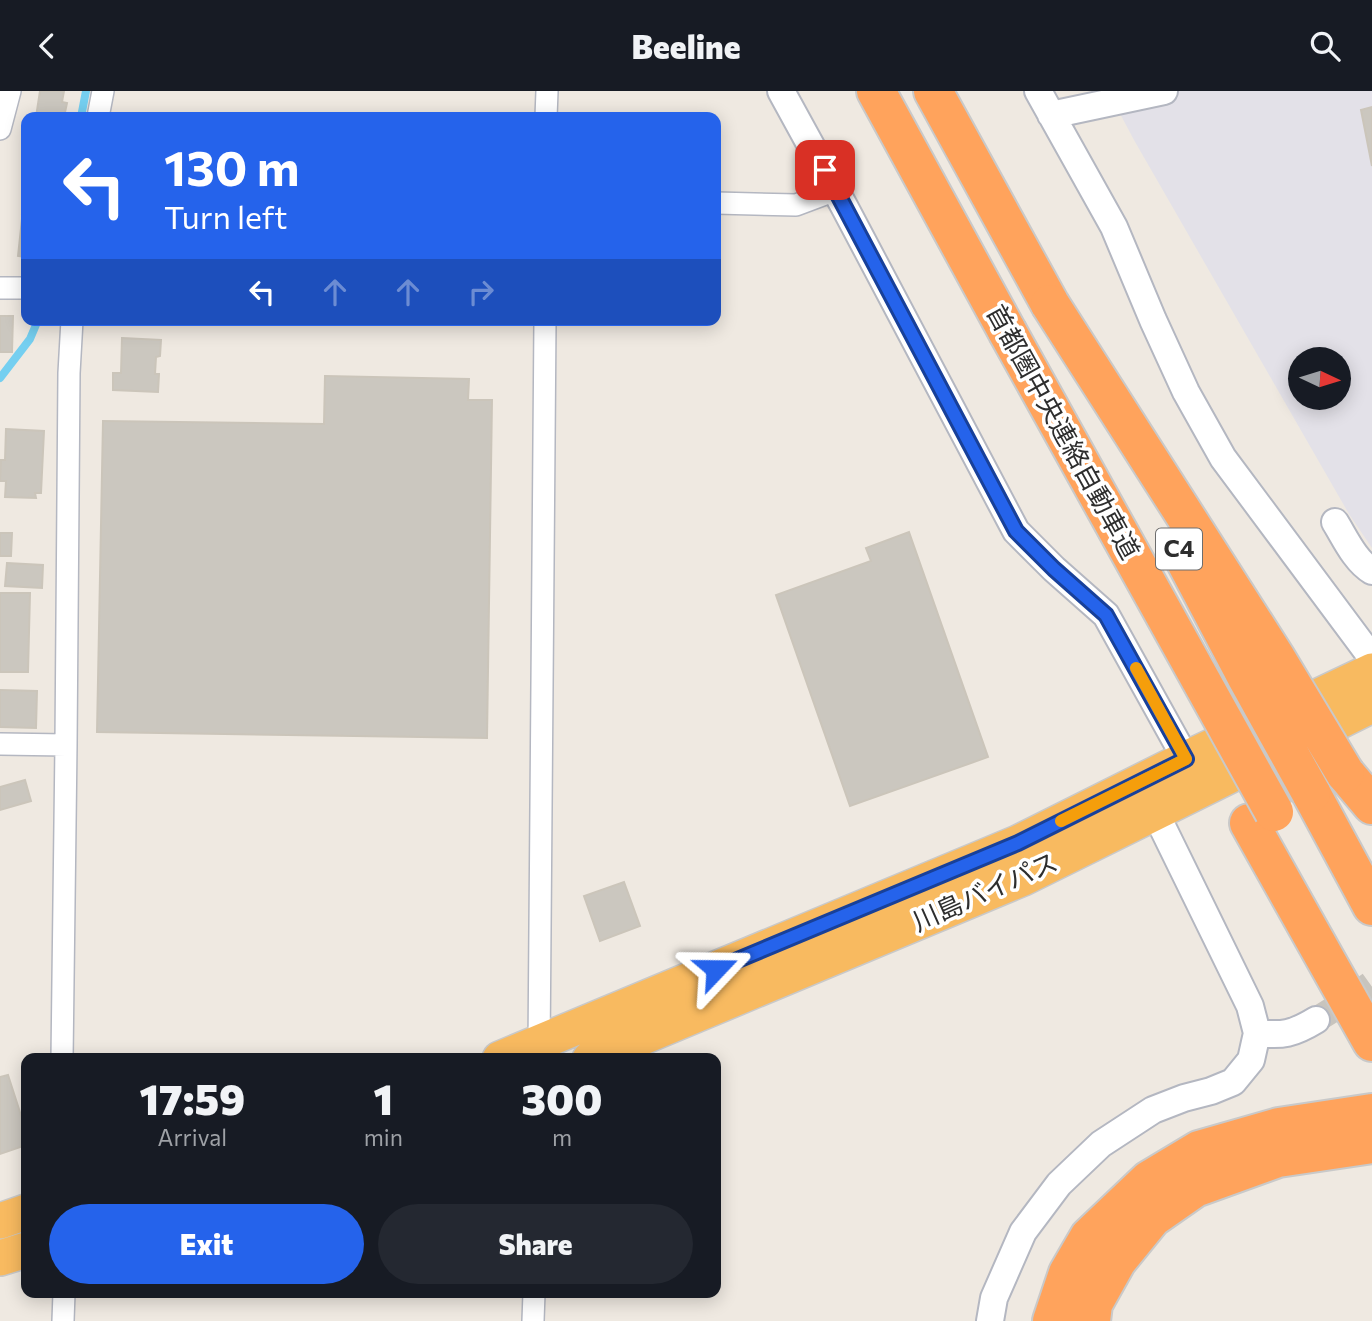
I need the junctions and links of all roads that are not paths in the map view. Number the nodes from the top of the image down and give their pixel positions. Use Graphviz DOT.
graph roads {
  1 [pos="10,91"];
  2 [pos="103,91"];
  3 [pos="547,91"];
  4 [pos="781,91"];
  5 [pos="876,91"];
  6 [pos="933,91"];
  7 [pos="1038,91"];
  8 [pos="1164,91"];
  9 [pos="99,112"];
  10 [pos="546,112"];
  11 [pos="1051,115"];
  12 [pos="0,129"];
  13 [pos="836,190"];
  14 [pos="721,203"];
  15 [pos="0,288"];
  16 [pos="21,288"];
  17 [pos="1050,305"];
  18 [pos="72,326"];
  19 [pos="545,326"];
  20 [pos="1335,522"];
  21 [pos="1372,571"];
  22 [pos="1372,658"];
  23 [pos="1372,671"];
  24 [pos="1372,705"];
  25 [pos="0,744"];
  26 [pos="66,745"];
  27 [pos="1186,759"];
  28 [pos="1372,805"];
  29 [pos="1156,812"];
  30 [pos="1261,818"];
  31 [pos="1372,906"];
  32 [pos="1372,993"];
  33 [pos="1316,1020"];
  34 [pos="1257,1033"];
  35 [pos="1372,1042"];
  36 [pos="539,1051"];
  37 [pos="62,1053"];
  38 [pos="604,1053"];
  39 [pos="1372,1113"];
  40 [pos="1372,1143"];
  41 [pos="21,1214"];
  42 [pos="0,1221"];
  43 [pos="21,1252"];
  44 [pos="0,1258"];
  45 [pos="64,1298"];
  46 [pos="534,1298"];
  47 [pos="63,1321"];
  48 [pos="533,1321"];
  49 [pos="990,1321"];
  50 [pos="1052,1321"];
  51 [pos="1091,1321"];
  1 -- 12 [label="street"];
  2 -- 9 [label="street"];
  3 -- 10 [label="street"];
  4 -- 13 [label="street"];
  5 -- 30 [label="highway, 首都圏中央連絡自動車道 / C4, bridge"];
  6 -- 17 [label="highway, 首都圏中央連絡自動車道 / C4"];
  7 -- 11 [label="street"];
  8 -- 11 [label="street"];
  11 -- 22 [label="street"];
  13 -- 14 [label="street"];
  13 -- 27 [label="street"];
  15 -- 16 [label="street"];
  17 -- 28 [label="highway, bridge"];
  17 -- 31 [label="highway, 首都圏中央連絡自動車道 / C4, bridge"];
  18 -- 26 [label="street"];
  19 -- 36 [label="street"];
  20 -- 21 [label="street"];
  23 -- 27 [label="highway, 川島バイパス"];
  24 -- 29 [label="highway, 川島バイパス"];
  25 -- 26 [label="street"];
  26 -- 37 [label="street"];
  27 -- 36 [label="highway, 川島バイパス"];
  29 -- 34 [label="street"];
  29 -- 38 [label="highway, 川島バイパス"];
  30 -- 32 [label="highway, 首都圏中央連絡自動車道 / C4"];
  30 -- 35 [label="highway, C4"];
  33 -- 34 [label="street"];
  34 -- 49 [label="street"];
  39 -- 50 [label="highway"];
  40 -- 51 [label="highway"];
  41 -- 42 [label="highway"];
  43 -- 44 [label="highway"];
  45 -- 47 [label="street"];
  46 -- 48 [label="street"];
}
